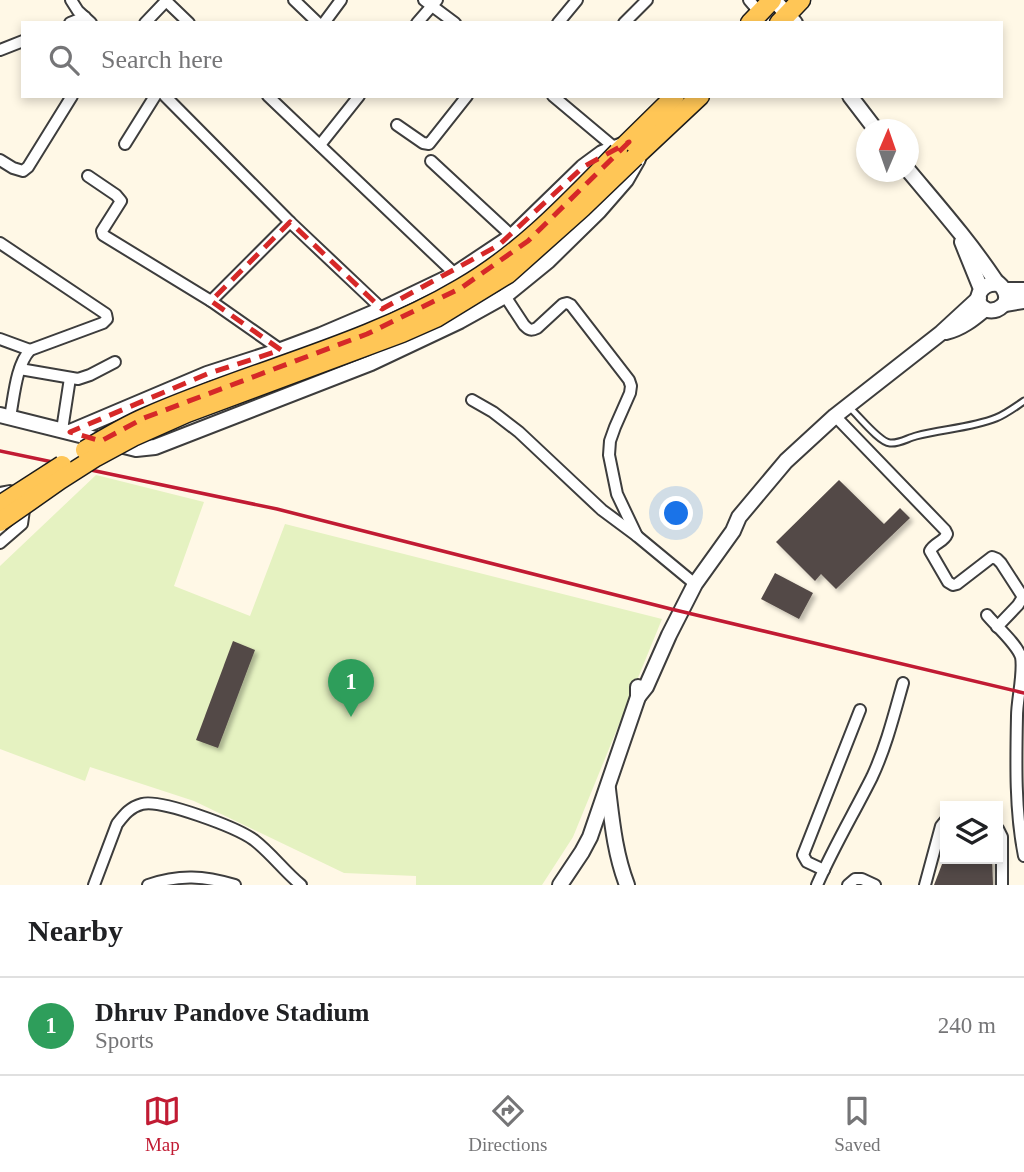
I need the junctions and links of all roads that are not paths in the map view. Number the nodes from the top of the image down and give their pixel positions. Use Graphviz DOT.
graph roads {
  1 [pos="71,0"];
  2 [pos="165,0"];
  3 [pos="184,0"];
  4 [pos="294,0"];
  5 [pos="341,0"];
  6 [pos="578,0"];
  7 [pos="647,0"];
  8 [pos="801,0"];
  9 [pos="430,2"];
  10 [pos="176,10"];
  11 [pos="771,13"];
  12 [pos="88,20"];
  13 [pos="147,21"];
  14 [pos="187,21"];
  15 [pos="316,21"];
  16 [pos="325,21"];
  17 [pos="418,21"];
  18 [pos="454,21"];
  19 [pos="560,21"];
  20 [pos="626,21"];
  21 [pos="21,42"];
  22 [pos="0,50"];
  23 [pos="71,98"];
  24 [pos="154,98"];
  25 [pos="167,98"];
  26 [pos="270,98"];
  27 [pos="357,98"];
  28 [pos="465,98"];
  29 [pos="556,98"];
  30 [pos="673,98"];
  31 [pos="697,98"];
  32 [pos="852,98"];
  33 [pos="868,119"];
  34 [pos="397,125"];
  35 [pos="125,144"];
  36 [pos="320,145"];
  37 [pos="628,149"];
  38 [pos="0,160"];
  39 [pos="431,160"];
  40 [pos="88,176"];
  41 [pos="918,182"];
  42 [pos="290,222"];
  43 [pos="957,230"];
  44 [pos="512,236"];
  45 [pos="0,243"];
  46 [pos="455,274"];
  47 [pos="1024,290"];
  48 [pos="1002,293"];
  49 [pos="505,296"];
  50 [pos="982,298"];
  51 [pos="211,301"];
  52 [pos="1024,301"];
  53 [pos="382,309"];
  54 [pos="0,339"];
  55 [pos="30,350"];
  56 [pos="281,350"];
  57 [pos="115,362"];
  58 [pos="20,369"];
  59 [pos="70,378"];
  60 [pos="472,400"];
  61 [pos="1024,401"];
  62 [pos="848,406"];
  63 [pos="5,416"];
  64 [pos="835,416"];
  65 [pos="66,431"];
  66 [pos="0,493"];
  67 [pos="0,505"];
  68 [pos="0,522"];
  69 [pos="637,536"];
  70 [pos="0,543"];
  71 [pos="691,582"];
  72 [pos="987,615"];
  73 [pos="997,627"];
  74 [pos="903,683"];
  75 [pos="860,710"];
  76 [pos="1020,755"];
  77 [pos="607,785"];
  78 [pos="940,830"];
  79 [pos="1024,856"];
  80 [pos="1002,864"];
  81 [pos="824,870"];
  82 [pos="94,885"];
  83 [pos="148,885"];
  84 [pos="235,885"];
  85 [pos="300,885"];
  86 [pos="560,885"];
  87 [pos="627,885"];
  88 [pos="817,885"];
  89 [pos="848,885"];
  90 [pos="875,885"];
  91 [pos="925,885"];
  92 [pos="1002,885"];
  1 -- 12 [label="street"];
  2 -- 10 [label="street"];
  2 -- 13 [label="street"];
  3 -- 10 [label="street"];
  4 -- 15 [label="street"];
  5 -- 16 [label="street"];
  6 -- 19 [label="street"];
  7 -- 20 [label="street"];
  8 -- 11 [label="main road"];
  9 -- 17 [label="street"];
  9 -- 18 [label="street"];
  10 -- 14 [label="street"];
  21 -- 22 [label="street"];
  23 -- 38 [label="street"];
  24 -- 35 [label="street"];
  25 -- 42 [label="street"];
  26 -- 36 [label="street"];
  27 -- 36 [label="street"];
  28 -- 34 [label="street"];
  29 -- 37 [label="street"];
  30 -- 37 [label="main road"];
  31 -- 37 [label="main road"];
  32 -- 33 [label="street"];
  36 -- 46 [label="street"];
  37 -- 44 [label="street"];
  37 -- 49 [label="street"];
  37 -- 67 [label="main road, bridge"];
  37 -- 68 [label="main road, bridge"];
  39 -- 44 [label="street"];
  40 -- 51 [label="street"];
  41 -- 43 [label="street"];
  42 -- 51 [label="street"];
  42 -- 53 [label="street"];
  43 -- 48 [label="street"];
  43 -- 50 [label="street"];
  44 -- 46 [label="street"];
  45 -- 55 [label="street"];
  46 -- 53 [label="street"];
  47 -- 48 [label="street"];
  48 -- 50 [label="street"];
  48 -- 50 [label="street"];
  48 -- 52 [label="street"];
  49 -- 65 [label="street"];
  49 -- 69 [label="street"];
  50 -- 62 [label="street"];
  51 -- 56 [label="street"];
  53 -- 56 [label="street"];
  54 -- 55 [label="street"];
  55 -- 58 [label="street"];
  56 -- 65 [label="street"];
  57 -- 59 [label="street"];
  58 -- 59 [label="street"];
  58 -- 63 [label="street"];
  59 -- 65 [label="street"];
  60 -- 69 [label="street"];
  61 -- 62 [label="lane"];
  62 -- 64 [label="street"];
  63 -- 65 [label="street"];
  64 -- 71 [label="street"];
  64 -- 73 [label="street"];
  66 -- 70 [label="street"];
  69 -- 71 [label="street"];
  71 -- 77 [label="street"];
  72 -- 73 [label="street"];
  73 -- 76 [label="street"];
  74 -- 81 [label="street"];
  75 -- 81 [label="street"];
  76 -- 79 [label="street"];
  77 -- 86 [label="street"];
  77 -- 87 [label="street"];
  78 -- 91 [label="street"];
  80 -- 92 [label="street"];
  81 -- 88 [label="street"];
  82 -- 85 [label="street"];
  83 -- 84 [label="street"];
  89 -- 90 [label="street"];
}
